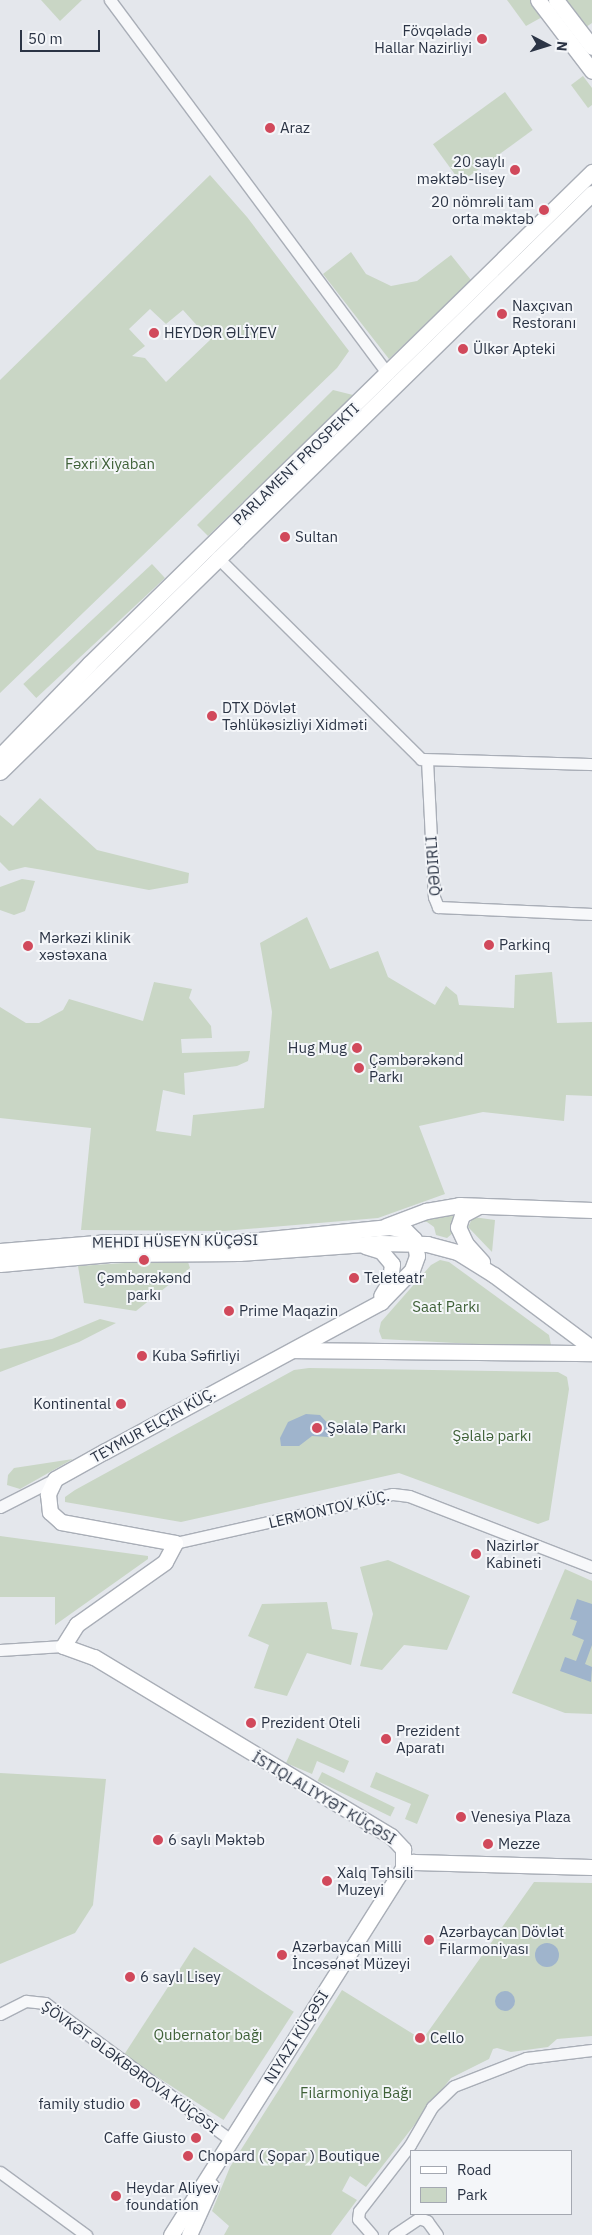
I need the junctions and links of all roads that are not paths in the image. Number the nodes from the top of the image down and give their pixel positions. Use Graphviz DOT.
graph roads {
  1 [pos="110,0"];
  2 [pos="538,0"];
  3 [pos="556,0"];
  4 [pos="588,42"];
  5 [pos="592,71"];
  6 [pos="592,172"];
  7 [pos="592,193"];
  8 [pos="388,374"];
  9 [pos="217,558"];
  10 [pos="0,756"];
  11 [pos="428,760"];
  12 [pos="592,764"];
  13 [pos="0,772"];
  14 [pos="592,914"];
  15 [pos="482,1205"];
  16 [pos="592,1210"];
  17 [pos="380,1228"];
  18 [pos="416,1243"];
  19 [pos="355,1244"];
  20 [pos="0,1251"];
  21 [pos="0,1264"];
  22 [pos="494,1275"];
  23 [pos="368,1310"];
  24 [pos="592,1348"];
  25 [pos="290,1350"];
  26 [pos="592,1354"];
  27 [pos="55,1479"];
  28 [pos="0,1507"];
  29 [pos="175,1543"];
  30 [pos="592,1567"];
  31 [pos="63,1646"];
  32 [pos="0,1650"];
  33 [pos="403,1867"];
  34 [pos="592,1867"];
  35 [pos="0,2014"];
  36 [pos="592,2050"];
  37 [pos="234,2135"];
  38 [pos="0,2172"];
  39 [pos="86,2235"];
  40 [pos="171,2235"];
  41 [pos="189,2235"];
  42 [pos="372,2235"];
  43 [pos="394,2235"];
  44 [pos="437,2235"];
  1 -- 8 [label="street"];
  2 -- 5 [label="main road"];
  3 -- 4 [label="main road"];
  6 -- 8 [label="main road, PARLAMENT PROSPEKTI"];
  7 -- 9 [label="main road, PARLAMENT PROSPEKTI"];
  8 -- 10 [label="main road, PARLAMENT PROSPEKTI"];
  9 -- 11 [label="street"];
  9 -- 13 [label="main road, PARLAMENT PROSPEKTI"];
  11 -- 12 [label="street"];
  11 -- 14 [label="street, QƏDIRLI"];
  15 -- 16 [label="main road"];
  15 -- 17 [label="main road"];
  15 -- 22 [label="main road"];
  17 -- 18 [label="main road"];
  17 -- 20 [label="main road, MEHDI HÜSEYN KÜÇƏSI"];
  18 -- 19 [label="main road, MEHDI HÜSEYN KÜÇƏSI"];
  18 -- 22 [label="main road"];
  18 -- 23 [label="main road"];
  19 -- 21 [label="main road, MEHDI HÜSEYN KÜÇƏSI"];
  19 -- 23 [label="main road"];
  22 -- 24 [label="main road"];
  23 -- 25 [label="main road"];
  25 -- 26 [label="main road"];
  25 -- 27 [label="main road, TEYMUR ELÇIN KÜÇ."];
  27 -- 28 [label="street"];
  27 -- 29 [label="main road, LERMONTOV KÜÇ."];
  29 -- 30 [label="street, LERMONTOV KÜÇ."];
  29 -- 31 [label="main road"];
  31 -- 32 [label="street"];
  31 -- 33 [label="main road, İSTIQLALIYYƏT KÜÇƏSI"];
  33 -- 34 [label="main road"];
  33 -- 37 [label="main road, NIYAZI KÜÇƏSI"];
  35 -- 37 [label="street, ŞÖVKƏT ƏLƏKBƏROVA KÜÇƏSI"];
  36 -- 42 [label="street"];
  37 -- 40 [label="main road, NIYAZI KÜÇƏSI"];
  37 -- 41 [label="main road, NIYAZI KÜÇƏSI"];
  38 -- 39 [label="street"];
  43 -- 44 [label="street"];
}
